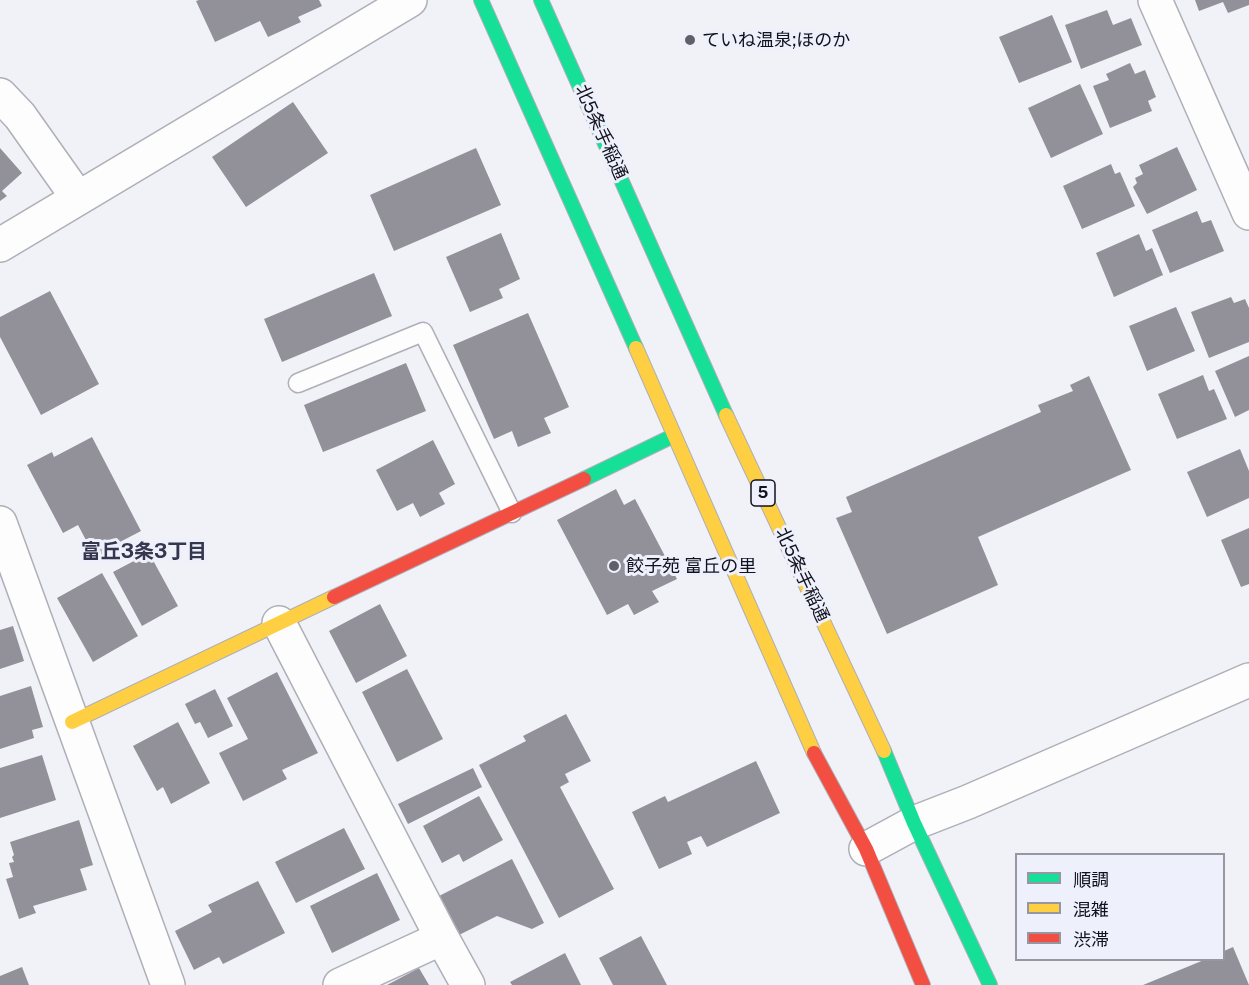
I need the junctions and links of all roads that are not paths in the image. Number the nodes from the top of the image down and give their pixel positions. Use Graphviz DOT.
graph roads {
  1 [pos="410,0"];
  2 [pos="481,0"];
  3 [pos="541,0"];
  4 [pos="1155,0"];
  5 [pos="0,95"];
  6 [pos="78,198"];
  7 [pos="1249,213"];
  8 [pos="0,245"];
  9 [pos="298,383"];
  10 [pos="673,436"];
  11 [pos="512,513"];
  12 [pos="0,523"];
  13 [pos="279,623"];
  14 [pos="1249,680"];
  15 [pos="72,722"];
  16 [pos="914,823"];
  17 [pos="866,849"];
  18 [pos="442,938"];
  19 [pos="168,985"];
  20 [pos="340,985"];
  21 [pos="468,985"];
  22 [pos="923,985"];
  23 [pos="990,985"];
  1 -- 6 [label="street"];
  2 -- 10 [label="main road"];
  3 -- 16 [label="main road, 北5条手稲通 / 5"];
  4 -- 7 [label="street"];
  5 -- 6 [label="street"];
  6 -- 8 [label="street"];
  9 -- 11 [label="lane"];
  10 -- 11 [label="main road"];
  10 -- 17 [label="main road"];
  11 -- 13 [label="main road"];
  12 -- 15 [label="street"];
  13 -- 15 [label="main road"];
  13 -- 18 [label="street"];
  14 -- 16 [label="street"];
  15 -- 19 [label="street"];
  16 -- 17 [label="street"];
  16 -- 23 [label="main road, 北5条手稲通 / 5"];
  17 -- 22 [label="main road"];
  18 -- 20 [label="street"];
  18 -- 21 [label="street"];
}
